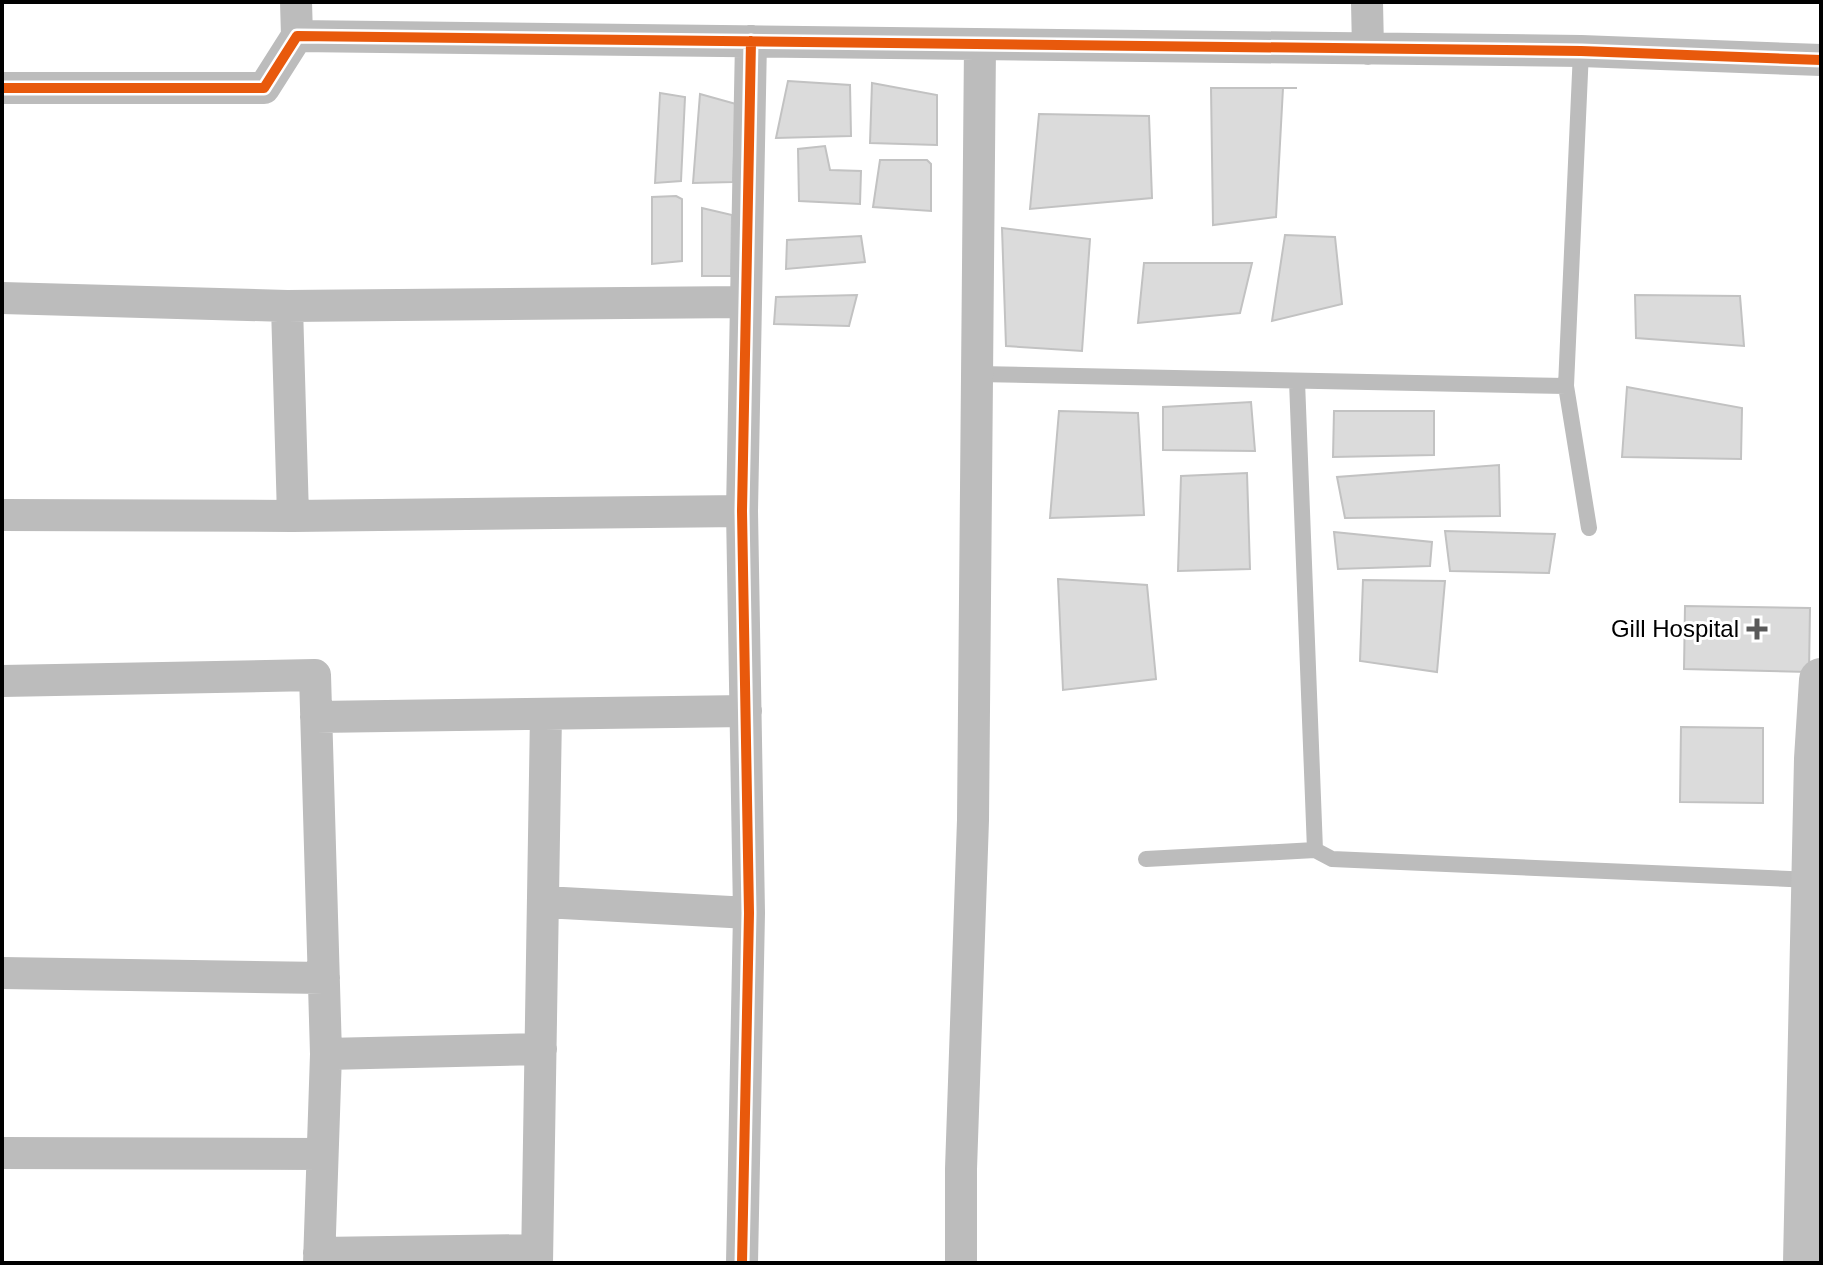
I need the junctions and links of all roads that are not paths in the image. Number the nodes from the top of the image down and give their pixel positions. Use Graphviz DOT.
graph roads {
  1 [pos="296,2"];
  2 [pos="1367,2"];
  3 [pos="297,36"];
  4 [pos="751,41"];
  5 [pos="980,45"];
  6 [pos="1368,49"];
  7 [pos="1581,51"];
  8 [pos="1821,60"];
  9 [pos="2,88"];
  10 [pos="2,298"];
  11 [pos="745,302"];
  12 [pos="287,306"];
  13 [pos="977,374"];
  14 [pos="1297,381"];
  15 [pos="1566,386"];
  16 [pos="742,511"];
  17 [pos="2,515"];
  18 [pos="293,516"];
  19 [pos="1589,528"];
  20 [pos="1821,680"];
  21 [pos="2,681"];
  22 [pos="746,711"];
  23 [pos="546,714"];
  24 [pos="316,717"];
  25 [pos="1315,850"];
  26 [pos="1146,859"];
  27 [pos="1813,880"];
  28 [pos="544,902"];
  29 [pos="749,913"];
  30 [pos="2,973"];
  31 [pos="324,978"];
  32 [pos="541,1049"];
  33 [pos="326,1054"];
  34 [pos="2,1153"];
  35 [pos="322,1154"];
  36 [pos="537,1256"];
  37 [pos="319,1258"];
  38 [pos="742,1263"];
  39 [pos="961,1263"];
  40 [pos="1805,1263"];
  1 -- 3 [label="street"];
  2 -- 6 [label="street"];
  3 -- 4 [label="street"];
  3 -- 9 [label="street"];
  4 -- 5 [label="street"];
  4 -- 11 [label="street"];
  5 -- 6 [label="street"];
  5 -- 13 [label="street"];
  6 -- 7 [label="street"];
  7 -- 8 [label="street"];
  7 -- 15 [label="lane"];
  10 -- 12 [label="street"];
  11 -- 12 [label="street"];
  11 -- 16 [label="street"];
  12 -- 18 [label="street"];
  13 -- 14 [label="lane"];
  13 -- 39 [label="street"];
  14 -- 15 [label="lane"];
  14 -- 25 [label="lane"];
  15 -- 19 [label="lane"];
  16 -- 18 [label="street"];
  16 -- 22 [label="street"];
  17 -- 18 [label="street"];
  20 -- 27 [label="street"];
  21 -- 24 [label="street"];
  22 -- 23 [label="street"];
  22 -- 29 [label="street"];
  23 -- 24 [label="street"];
  23 -- 28 [label="street"];
  24 -- 31 [label="street"];
  25 -- 26 [label="lane"];
  25 -- 27 [label="lane"];
  27 -- 40 [label="street"];
  28 -- 29 [label="street"];
  28 -- 32 [label="street"];
  29 -- 38 [label="street"];
  30 -- 31 [label="street"];
  31 -- 33 [label="street"];
  32 -- 33 [label="street"];
  32 -- 36 [label="street"];
  33 -- 35 [label="street"];
  34 -- 35 [label="street"];
  35 -- 37 [label="street"];
  36 -- 37 [label="street"];
}
